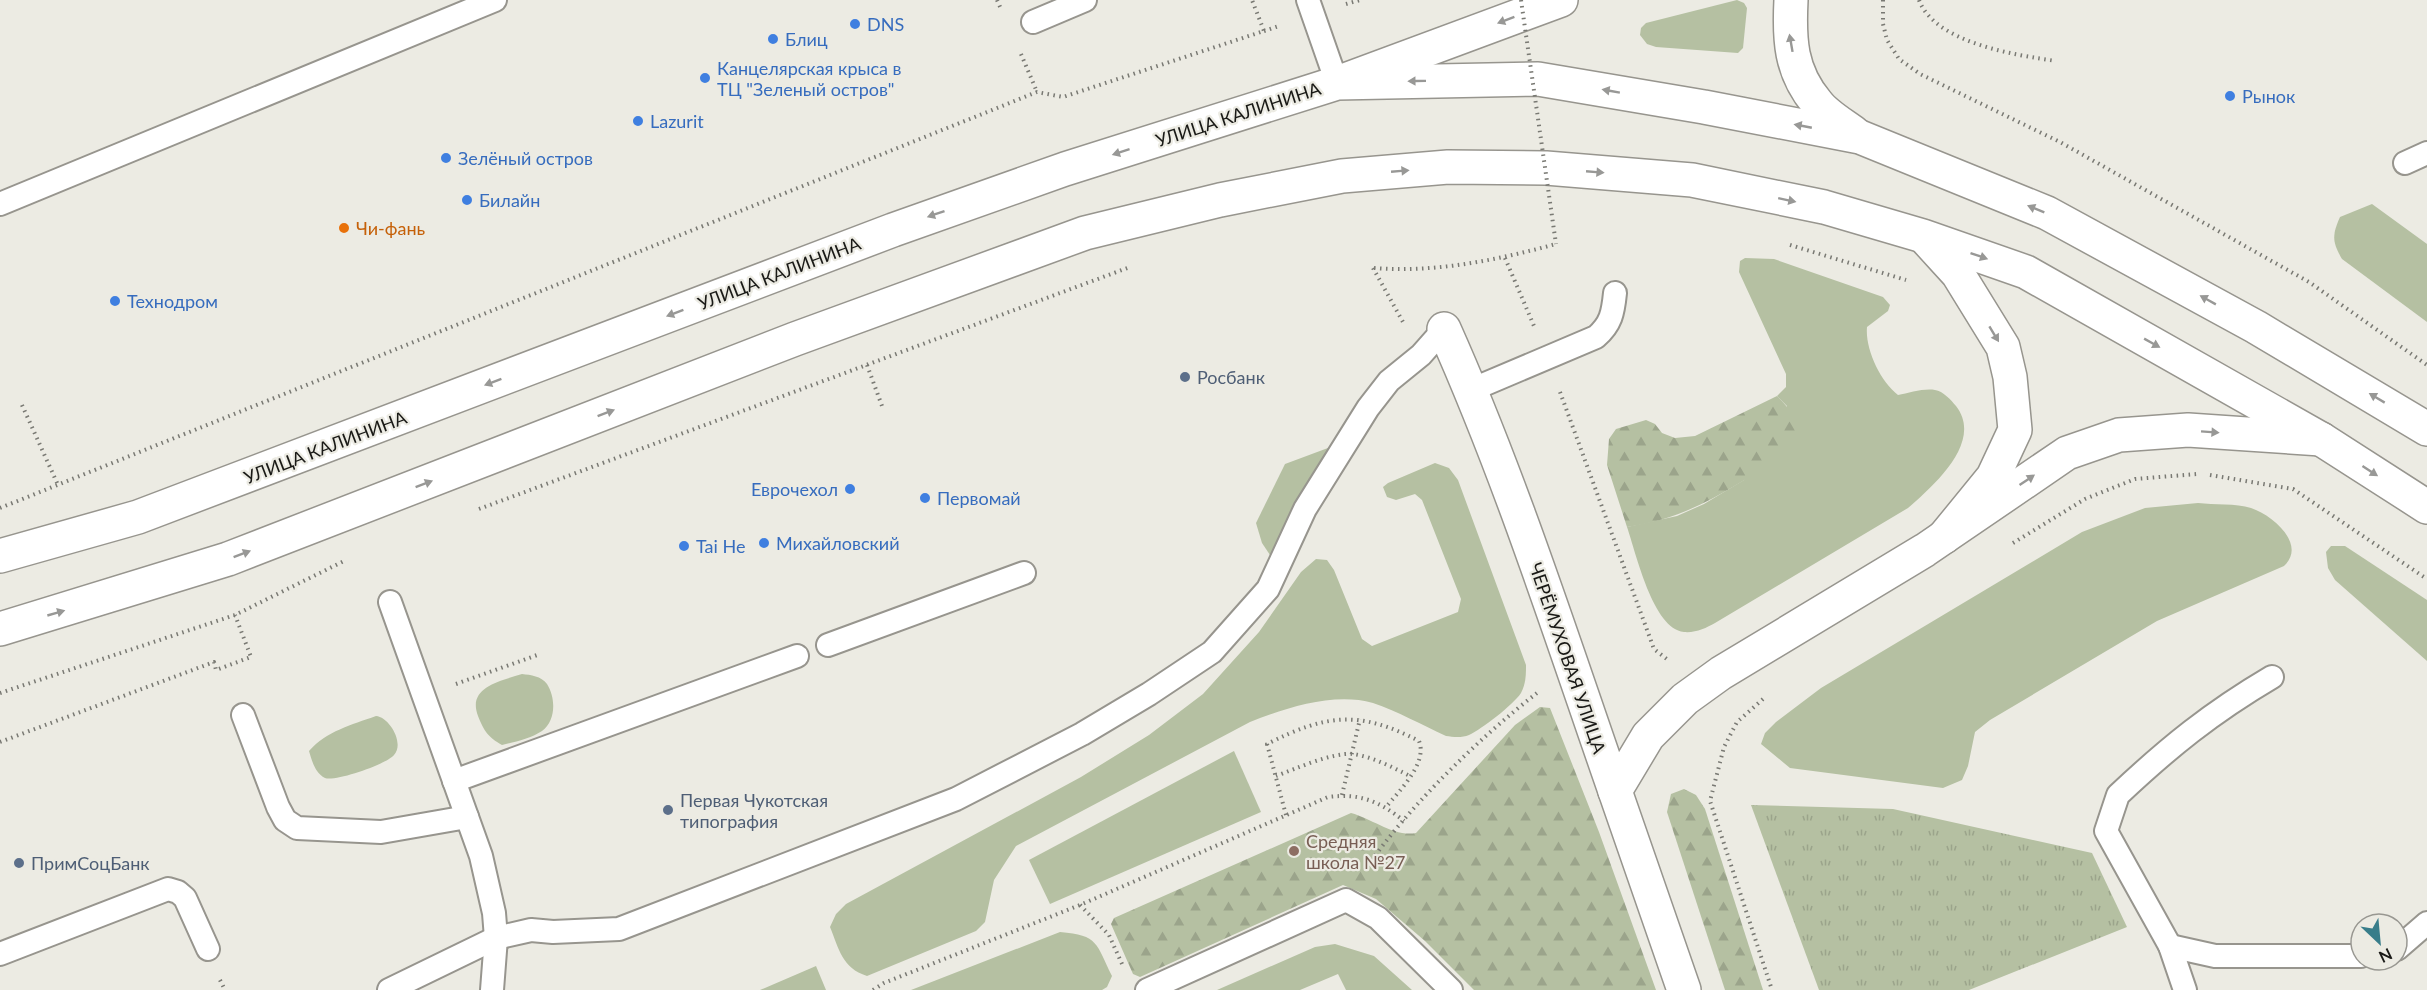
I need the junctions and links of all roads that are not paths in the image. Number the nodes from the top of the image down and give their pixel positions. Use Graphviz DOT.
graph roads {
  1 [pos="495,0"];
  2 [pos="1085,0"];
  3 [pos="1308,0"];
  4 [pos="1561,0"];
  5 [pos="1791,0"];
  6 [pos="1032,22"];
  7 [pos="1337,83"];
  8 [pos="1860,138"];
  9 [pos="2427,153"];
  10 [pos="2405,163"];
  11 [pos="0,204"];
  12 [pos="1923,236"];
  13 [pos="1615,293"];
  14 [pos="1444,329"];
  15 [pos="1471,390"];
  16 [pos="2427,429"];
  17 [pos="2321,439"];
  18 [pos="2427,507"];
  19 [pos="1944,537"];
  20 [pos="0,556"];
  21 [pos="1024,573"];
  22 [pos="390,602"];
  23 [pos="0,629"];
  24 [pos="828,645"];
  25 [pos="797,656"];
  26 [pos="2272,677"];
  27 [pos="243,715"];
  28 [pos="454,781"];
  29 [pos="1615,791"];
  30 [pos="467,817"];
  31 [pos="2427,923"];
  32 [pos="496,939"];
  33 [pos="2409,939"];
  34 [pos="2170,946"];
  35 [pos="208,949"];
  36 [pos="0,954"];
  37 [pos="2349,957"];
  38 [pos="389,990"];
  39 [pos="492,990"];
  40 [pos="1147,990"];
  41 [pos="1451,990"];
  42 [pos="1684,990"];
  43 [pos="2185,990"];
  1 -- 11 [label="lane"];
  2 -- 6 [label="lane"];
  3 -- 7 [label="lane"];
  4 -- 7 [label="main road, УЛИЦА КАЛИНИНА, one-way"];
  8 -- 5 [label="main road, one-way"];
  8 -- 7 [label="main road, one-way"];
  7 -- 20 [label="main road, УЛИЦА КАЛИНИНА, one-way"];
  16 -- 8 [label="main road, one-way"];
  9 -- 10 [label="lane"];
  12 -- 17 [label="main road, one-way"];
  12 -- 19 [label="main road, one-way"];
  23 -- 12 [label="main road, one-way"];
  13 -- 15 [label="lane"];
  14 -- 15 [label="main road, ЧЕРЁМУХОВАЯ УЛИЦА"];
  14 -- 32 [label="lane"];
  15 -- 29 [label="main road, ЧЕРЁМУХОВАЯ УЛИЦА"];
  17 -- 18 [label="main road, one-way"];
  19 -- 17 [label="main road, one-way"];
  19 -- 29 [label="main road"];
  21 -- 24 [label="lane"];
  22 -- 28 [label="lane"];
  25 -- 28 [label="lane"];
  26 -- 34 [label="lane"];
  27 -- 30 [label="lane"];
  28 -- 30 [label="lane"];
  29 -- 42 [label="main road, ЧЕРЁМУХОВАЯ УЛИЦА"];
  30 -- 32 [label="lane"];
  31 -- 33 [label="lane"];
  32 -- 38 [label="lane"];
  32 -- 39 [label="lane"];
  34 -- 37 [label="lane"];
  34 -- 43 [label="lane"];
  35 -- 36 [label="lane"];
  40 -- 41 [label="lane"];
}
